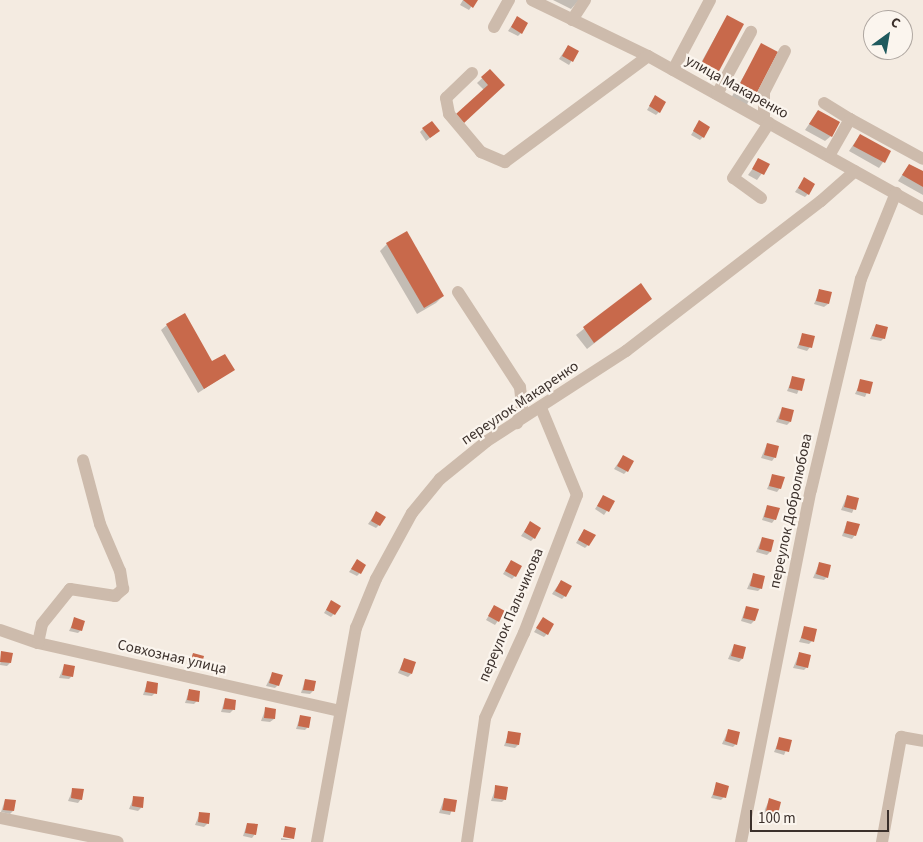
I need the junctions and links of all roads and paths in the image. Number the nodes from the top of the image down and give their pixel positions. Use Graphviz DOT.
graph roads {
  1 [pos="509,0"];
  2 [pos="532,0"];
  3 [pos="585,0"];
  4 [pos="710,0"];
  5 [pos="572,20"];
  6 [pos="494,27"];
  7 [pos="751,32"];
  8 [pos="786,51"];
  9 [pos="648,56"];
  10 [pos="673,70"];
  11 [pos="472,73"];
  12 [pos="716,94"];
  13 [pos="824,103"];
  14 [pos="850,119"];
  15 [pos="766,122"];
  16 [pos="829,156"];
  17 [pos="923,159"];
  18 [pos="855,171"];
  19 [pos="896,194"];
  20 [pos="761,198"];
  21 [pos="923,209"];
  22 [pos="458,292"];
  23 [pos="541,408"];
  24 [pos="516,423"];
  25 [pos="83,460"];
  26 [pos="0,630"];
  27 [pos="38,643"];
  28 [pos="339,711"];
  29 [pos="923,740"];
  30 [pos="0,818"];
  31 [pos="118,842"];
  32 [pos="317,842"];
  33 [pos="466,842"];
  34 [pos="741,842"];
  35 [pos="882,842"];
  1 -- 6 [label="street"];
  2 -- 5 [label="street, улица Макаренко"];
  3 -- 5 [label="street"];
  4 -- 10 [label="street"];
  5 -- 9 [label="street, улица Макаренко"];
  7 -- 12 [label="street"];
  8 -- 15 [label="street"];
  9 -- 10 [label="street, улица Макаренко"];
  9 -- 11 [label="street"];
  10 -- 12 [label="street, улица Макаренко"];
  12 -- 15 [label="street, улица Макаренко"];
  13 -- 14 [label="street"];
  14 -- 16 [label="street"];
  14 -- 17 [label="street"];
  15 -- 16 [label="street, улица Макаренко"];
  15 -- 20 [label="street"];
  16 -- 18 [label="street, улица Макаренко"];
  18 -- 19 [label="street, улица Макаренко"];
  18 -- 23 [label="street, переулок Макаренко"];
  19 -- 21 [label="street, улица Макаренко"];
  19 -- 34 [label="street, переулок Добролюбова"];
  22 -- 24 [label="street"];
  23 -- 24 [label="street, переулок Макаренко"];
  23 -- 33 [label="street, переулок Пальчикова"];
  24 -- 28 [label="street, переулок Макаренко"];
  25 -- 27 [label="street"];
  26 -- 27 [label="street, Совхозная улица"];
  27 -- 28 [label="street, Совхозная улица"];
  28 -- 32 [label="street, переулок Макаренко"];
  29 -- 35 [label="street"];
  30 -- 31 [label="street"];
}
